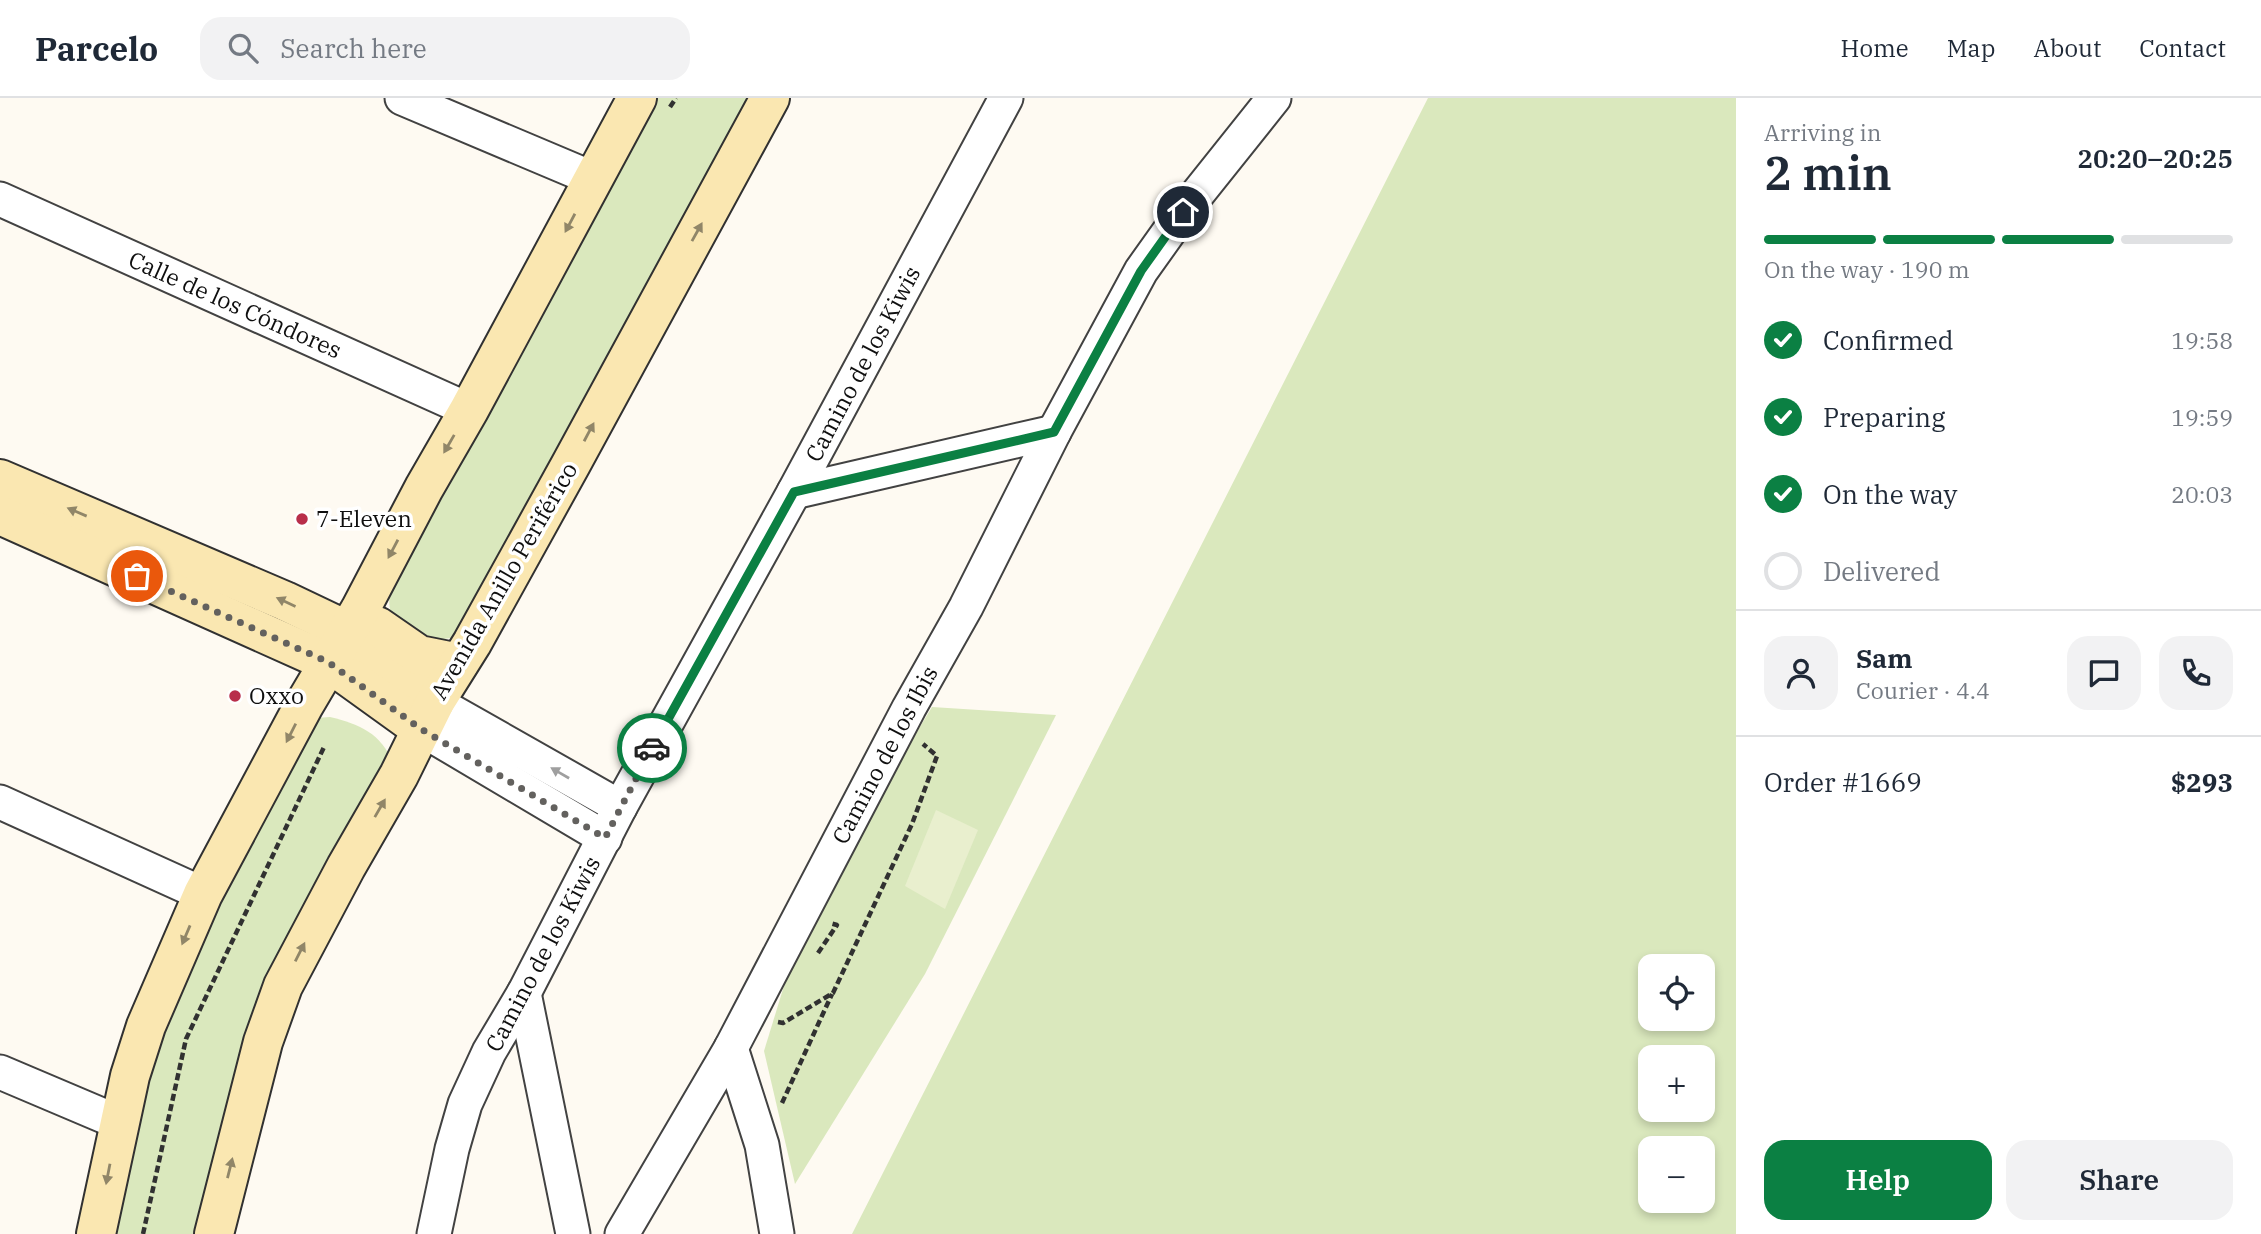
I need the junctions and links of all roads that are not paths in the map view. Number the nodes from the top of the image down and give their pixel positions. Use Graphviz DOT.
graph roads {
  1 [pos="402,98"];
  2 [pos="636,98"];
  3 [pos="770,98"];
  4 [pos="1006,98"];
  5 [pos="1274,98"];
  6 [pos="594,179"];
  7 [pos="0,199"];
  8 [pos="469,410"];
  9 [pos="1054,432"];
  10 [pos="0,479"];
  11 [pos="794,492"];
  12 [pos="0,515"];
  13 [pos="337,649"];
  14 [pos="459,663"];
  15 [pos="423,727"];
  16 [pos="0,802"];
  17 [pos="620,807"];
  18 [pos="605,838"];
  19 [pos="203,894"];
  20 [pos="524,993"];
  21 [pos="731,1048"];
  22 [pos="0,1072"];
  23 [pos="118,1122"];
  24 [pos="96,1234"];
  25 [pos="214,1234"];
  26 [pos="434,1234"];
  27 [pos="573,1234"];
  28 [pos="622,1234"];
  29 [pos="777,1234"];
  1 -- 6 [label="street"];
  2 -- 6 [label="street"];
  14 -- 3 [label="street, Avenida Anillo Periférico, one-way"];
  4 -- 11 [label="street, Camino de los Kiwis"];
  5 -- 9 [label="street, Camino de los Ibis"];
  6 -- 8 [label="street, one-way"];
  7 -- 8 [label="street, Calle de los Cóndores"];
  8 -- 13 [label="street, one-way"];
  9 -- 11 [label="street"];
  9 -- 21 [label="street, Camino de los Ibis"];
  13 -- 10 [label="street, one-way"];
  11 -- 17 [label="street, Camino de los Kiwis"];
  12 -- 13 [label="street"];
  13 -- 14 [label="street"];
  13 -- 15 [label="street"];
  13 -- 15 [label="street"];
  13 -- 19 [label="street, one-way"];
  14 -- 15 [label="street, Avenida Anillo Periférico"];
  17 -- 15 [label="street, one-way"];
  15 -- 18 [label="street"];
  25 -- 15 [label="street, Avenida Anillo Periférico, one-way"];
  16 -- 19 [label="street"];
  17 -- 18 [label="street, Camino de los Kiwis"];
  18 -- 20 [label="street, Camino de los Kiwis"];
  19 -- 23 [label="street, one-way"];
  20 -- 26 [label="street, Camino de los Kiwis"];
  20 -- 27 [label="street"];
  21 -- 28 [label="street, Camino de los Ibis"];
  21 -- 29 [label="street"];
  22 -- 23 [label="street"];
  23 -- 24 [label="street, one-way"];
}
